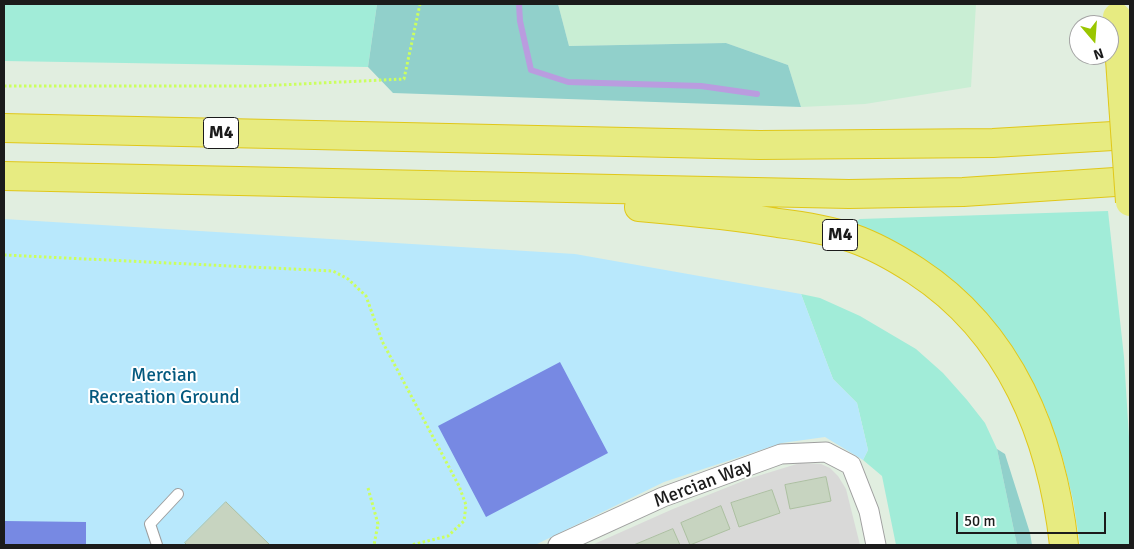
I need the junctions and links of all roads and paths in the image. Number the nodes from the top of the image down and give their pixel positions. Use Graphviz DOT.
graph roads {
  1 [pos="420,4"];
  2 [pos="1116,10"];
  3 [pos="4,86"];
  4 [pos="4,128"];
  5 [pos="1130,135"];
  6 [pos="4,176"];
  7 [pos="1130,181"];
  8 [pos="436,186"];
  9 [pos="1130,202"];
  10 [pos="4,255"];
  11 [pos="368,488"];
  12 [pos="178,494"];
  13 [pos="157,545"];
  14 [pos="374,545"];
  15 [pos="411,545"];
  16 [pos="558,545"];
  17 [pos="876,545"];
  18 [pos="1064,545"];
  1 -- 3 [label="path"];
  2 -- 9 [label="highway, bridge"];
  4 -- 5 [label="highway, M4"];
  6 -- 8 [label="highway, M4"];
  7 -- 8 [label="highway, M4"];
  8 -- 18 [label="highway, M4"];
  10 -- 15 [label="path"];
  11 -- 14 [label="path"];
  12 -- 13 [label="lane"];
  16 -- 17 [label="street, Mercian Way"];
}
